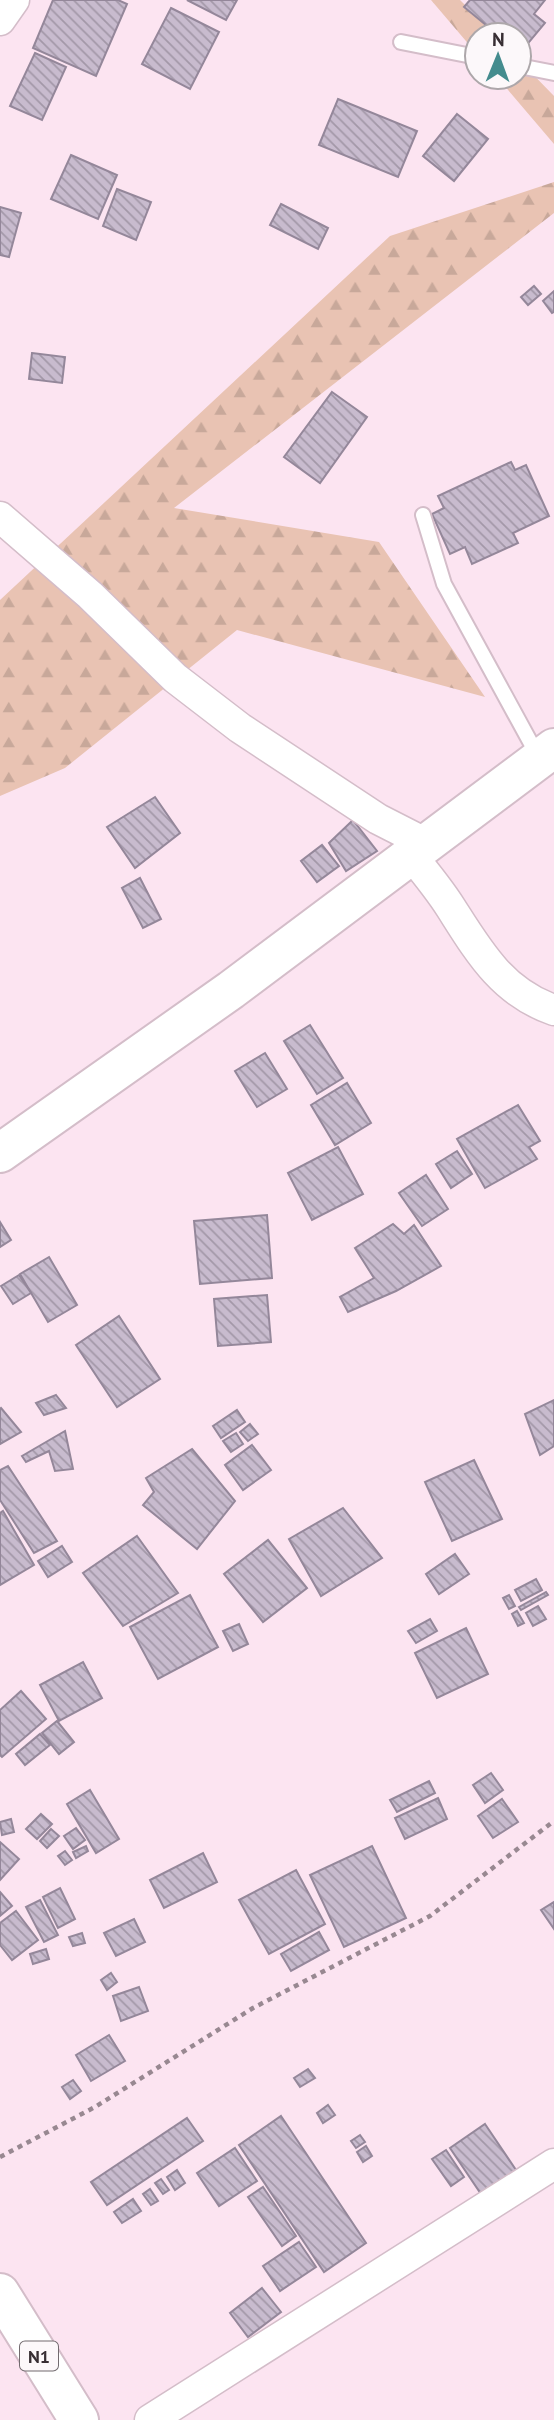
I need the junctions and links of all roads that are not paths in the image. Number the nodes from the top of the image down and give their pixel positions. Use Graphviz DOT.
graph roads {
  1 [pos="14,0"];
  2 [pos="0,20"];
  3 [pos="401,43"];
  4 [pos="463,54"];
  5 [pos="533,68"];
  6 [pos="554,72"];
  7 [pos="423,515"];
  8 [pos="0,517"];
  9 [pos="547,753"];
  10 [pos="419,849"];
  11 [pos="554,1010"];
  12 [pos="0,1153"];
  13 [pos="554,2164"];
  14 [pos="0,2293"];
  15 [pos="79,2420"];
  16 [pos="150,2420"];
  1 -- 2 [label="street"];
  3 -- 4 [label="lane"];
  5 -- 6 [label="lane"];
  7 -- 9 [label="lane"];
  8 -- 10 [label="street"];
  9 -- 10 [label="main road"];
  10 -- 11 [label="street"];
  10 -- 12 [label="main road"];
  13 -- 16 [label="street"];
  14 -- 15 [label="main road, N1"];
}
